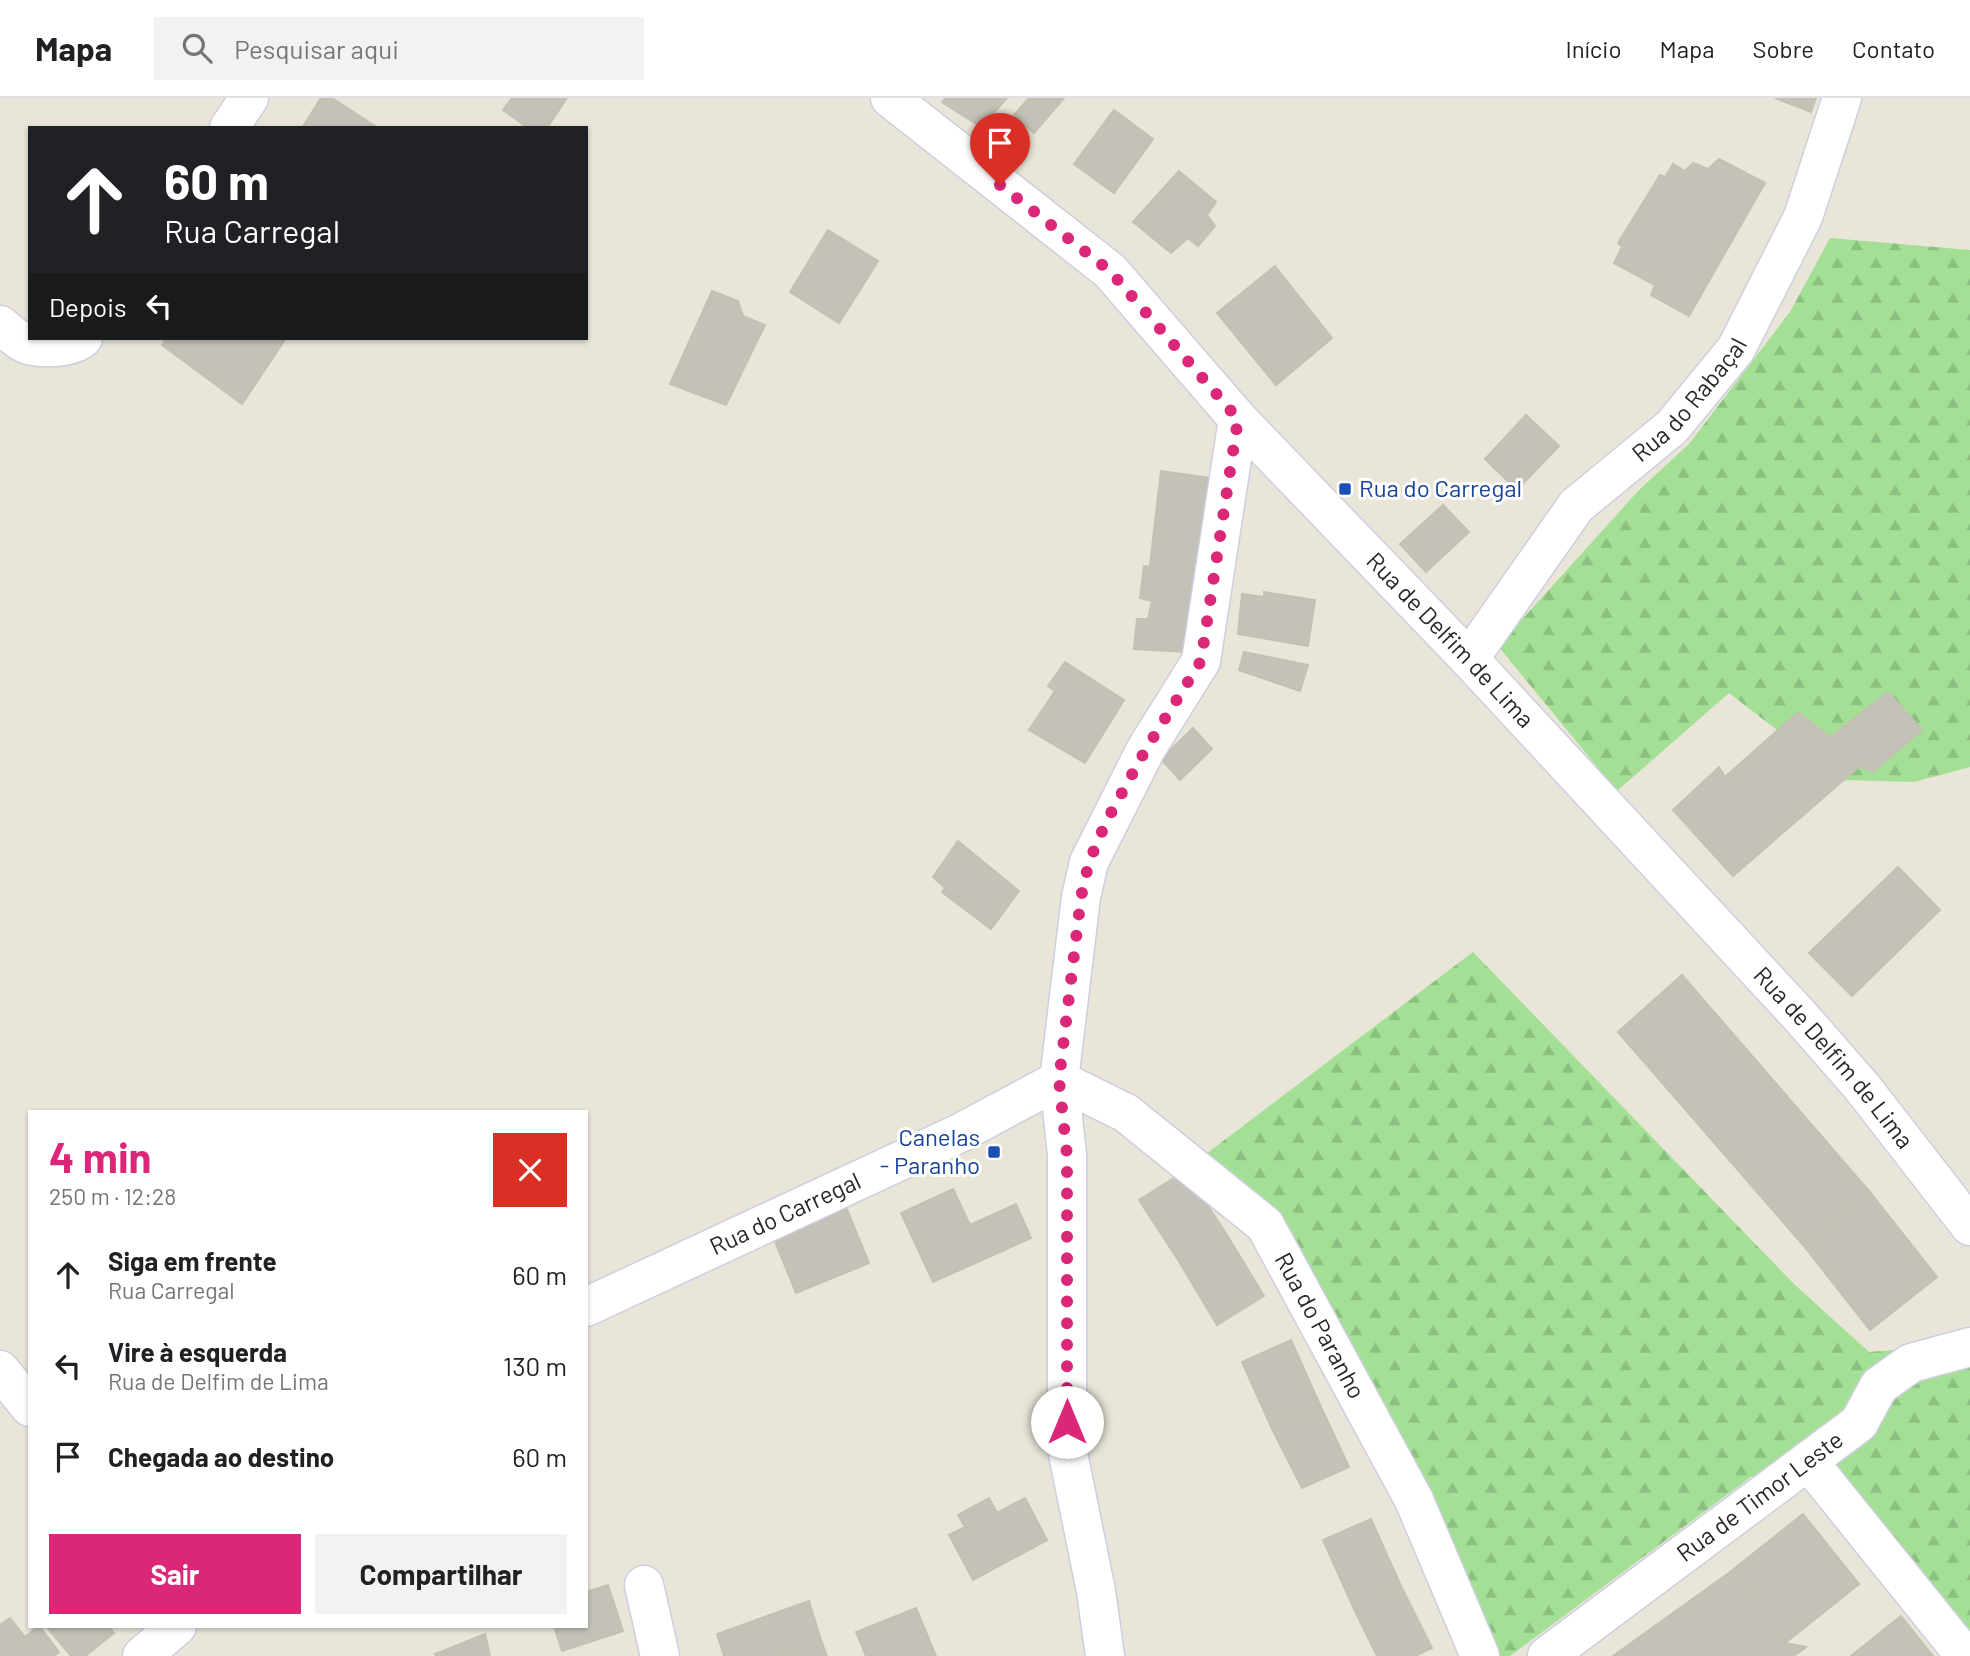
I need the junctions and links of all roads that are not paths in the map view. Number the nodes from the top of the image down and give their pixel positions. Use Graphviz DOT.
graph roads {
  1 [pos="249,98"];
  2 [pos="891,98"];
  3 [pos="1842,98"];
  4 [pos="230,126"];
  5 [pos="0,325"];
  6 [pos="81,340"];
  7 [pos="1238,419"];
  8 [pos="1469,659"];
  9 [pos="1059,1080"];
  10 [pos="1970,1226"];
  11 [pos="588,1306"];
  12 [pos="1970,1347"];
  13 [pos="0,1370"];
  14 [pos="28,1405"];
  15 [pos="1808,1461"];
  16 [pos="644,1585"];
  17 [pos="175,1628"];
  18 [pos="142,1656"];
  19 [pos="660,1656"];
  20 [pos="1105,1656"];
  21 [pos="1480,1656"];
  22 [pos="1547,1656"];
  23 [pos="1965,1656"];
  1 -- 4 [label="street"];
  2 -- 7 [label="street, Rua de Delfim de Lima"];
  3 -- 8 [label="street, Rua do Rabaçal"];
  5 -- 6 [label="street"];
  7 -- 8 [label="street, Rua de Delfim de Lima"];
  7 -- 9 [label="street"];
  8 -- 10 [label="street, Rua de Delfim de Lima"];
  9 -- 11 [label="street, Rua do Carregal"];
  9 -- 20 [label="street"];
  9 -- 21 [label="street, Rua do Paranho"];
  12 -- 15 [label="street, Rua de Timor Leste"];
  13 -- 14 [label="street"];
  15 -- 22 [label="street, Rua de Timor Leste"];
  15 -- 23 [label="street"];
  16 -- 19 [label="street"];
  17 -- 18 [label="street"];
}
